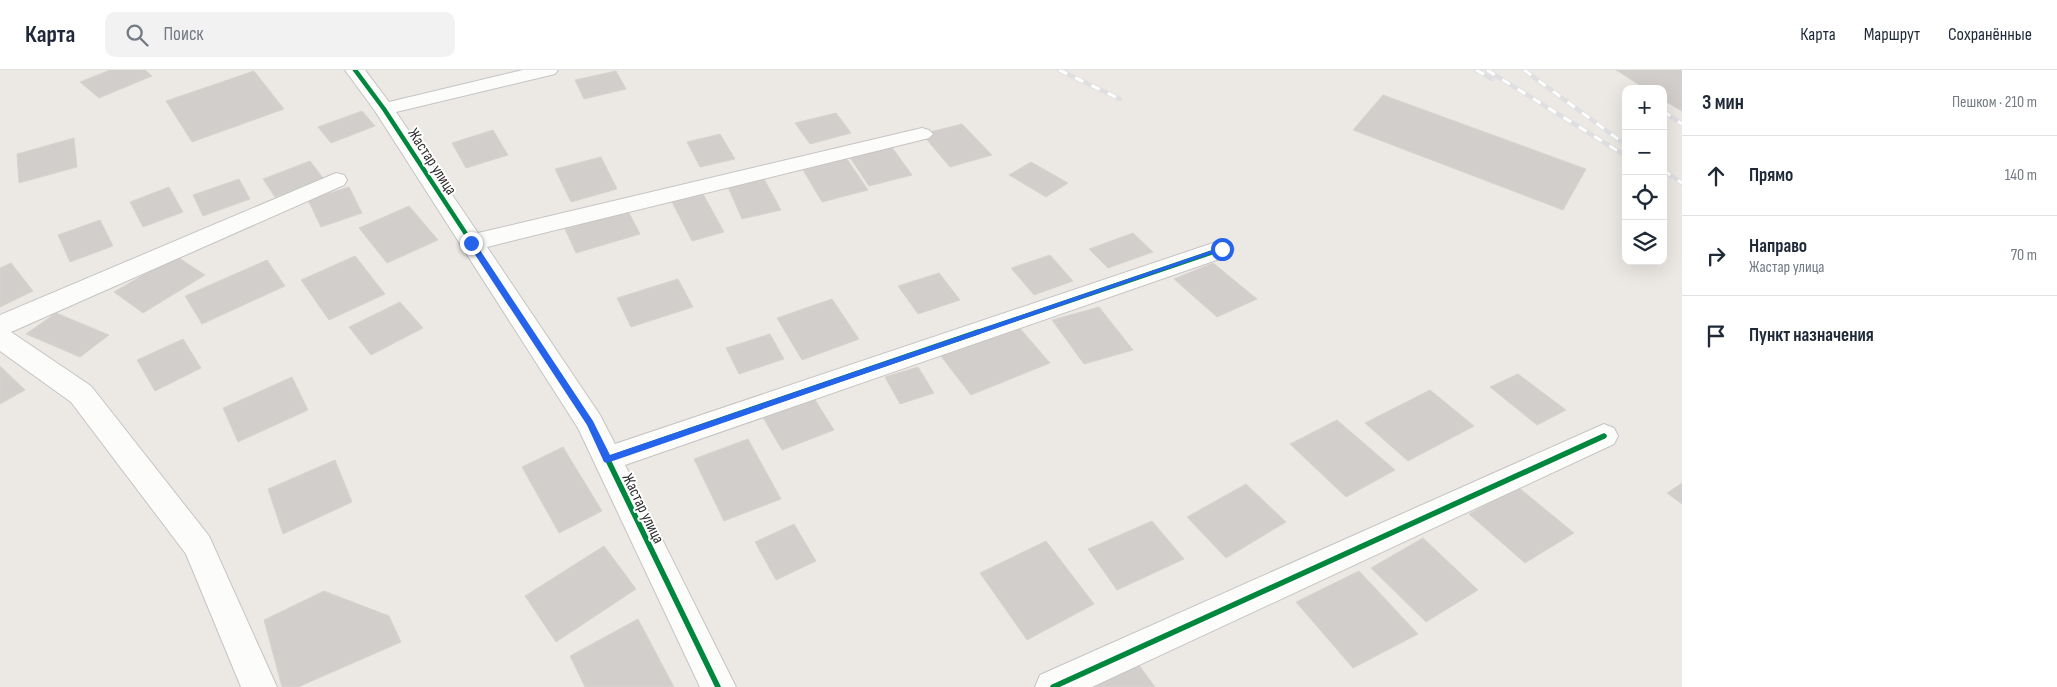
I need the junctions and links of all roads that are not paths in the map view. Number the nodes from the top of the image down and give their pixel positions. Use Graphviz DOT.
graph roads {
  1 [pos="355,70"];
  2 [pos="548,70"];
  3 [pos="384,109"];
  4 [pos="922,134"];
  5 [pos="336,180"];
  6 [pos="471,243"];
  7 [pos="1222,249"];
  8 [pos="0,326"];
  9 [pos="0,338"];
  10 [pos="1604,436"];
  11 [pos="607,460"];
  12 [pos="259,687"];
  13 [pos="718,687"];
  14 [pos="1054,687"];
  1 -- 3 [label="street, Жастар улица"];
  2 -- 3 [label="street"];
  3 -- 6 [label="street, Жастар улица"];
  4 -- 6 [label="street"];
  5 -- 8 [label="street"];
  6 -- 11 [label="street, Жастар улица"];
  7 -- 11 [label="street"];
  9 -- 12 [label="street"];
  10 -- 14 [label="street"];
  11 -- 13 [label="street, Жастар улица"];
}
